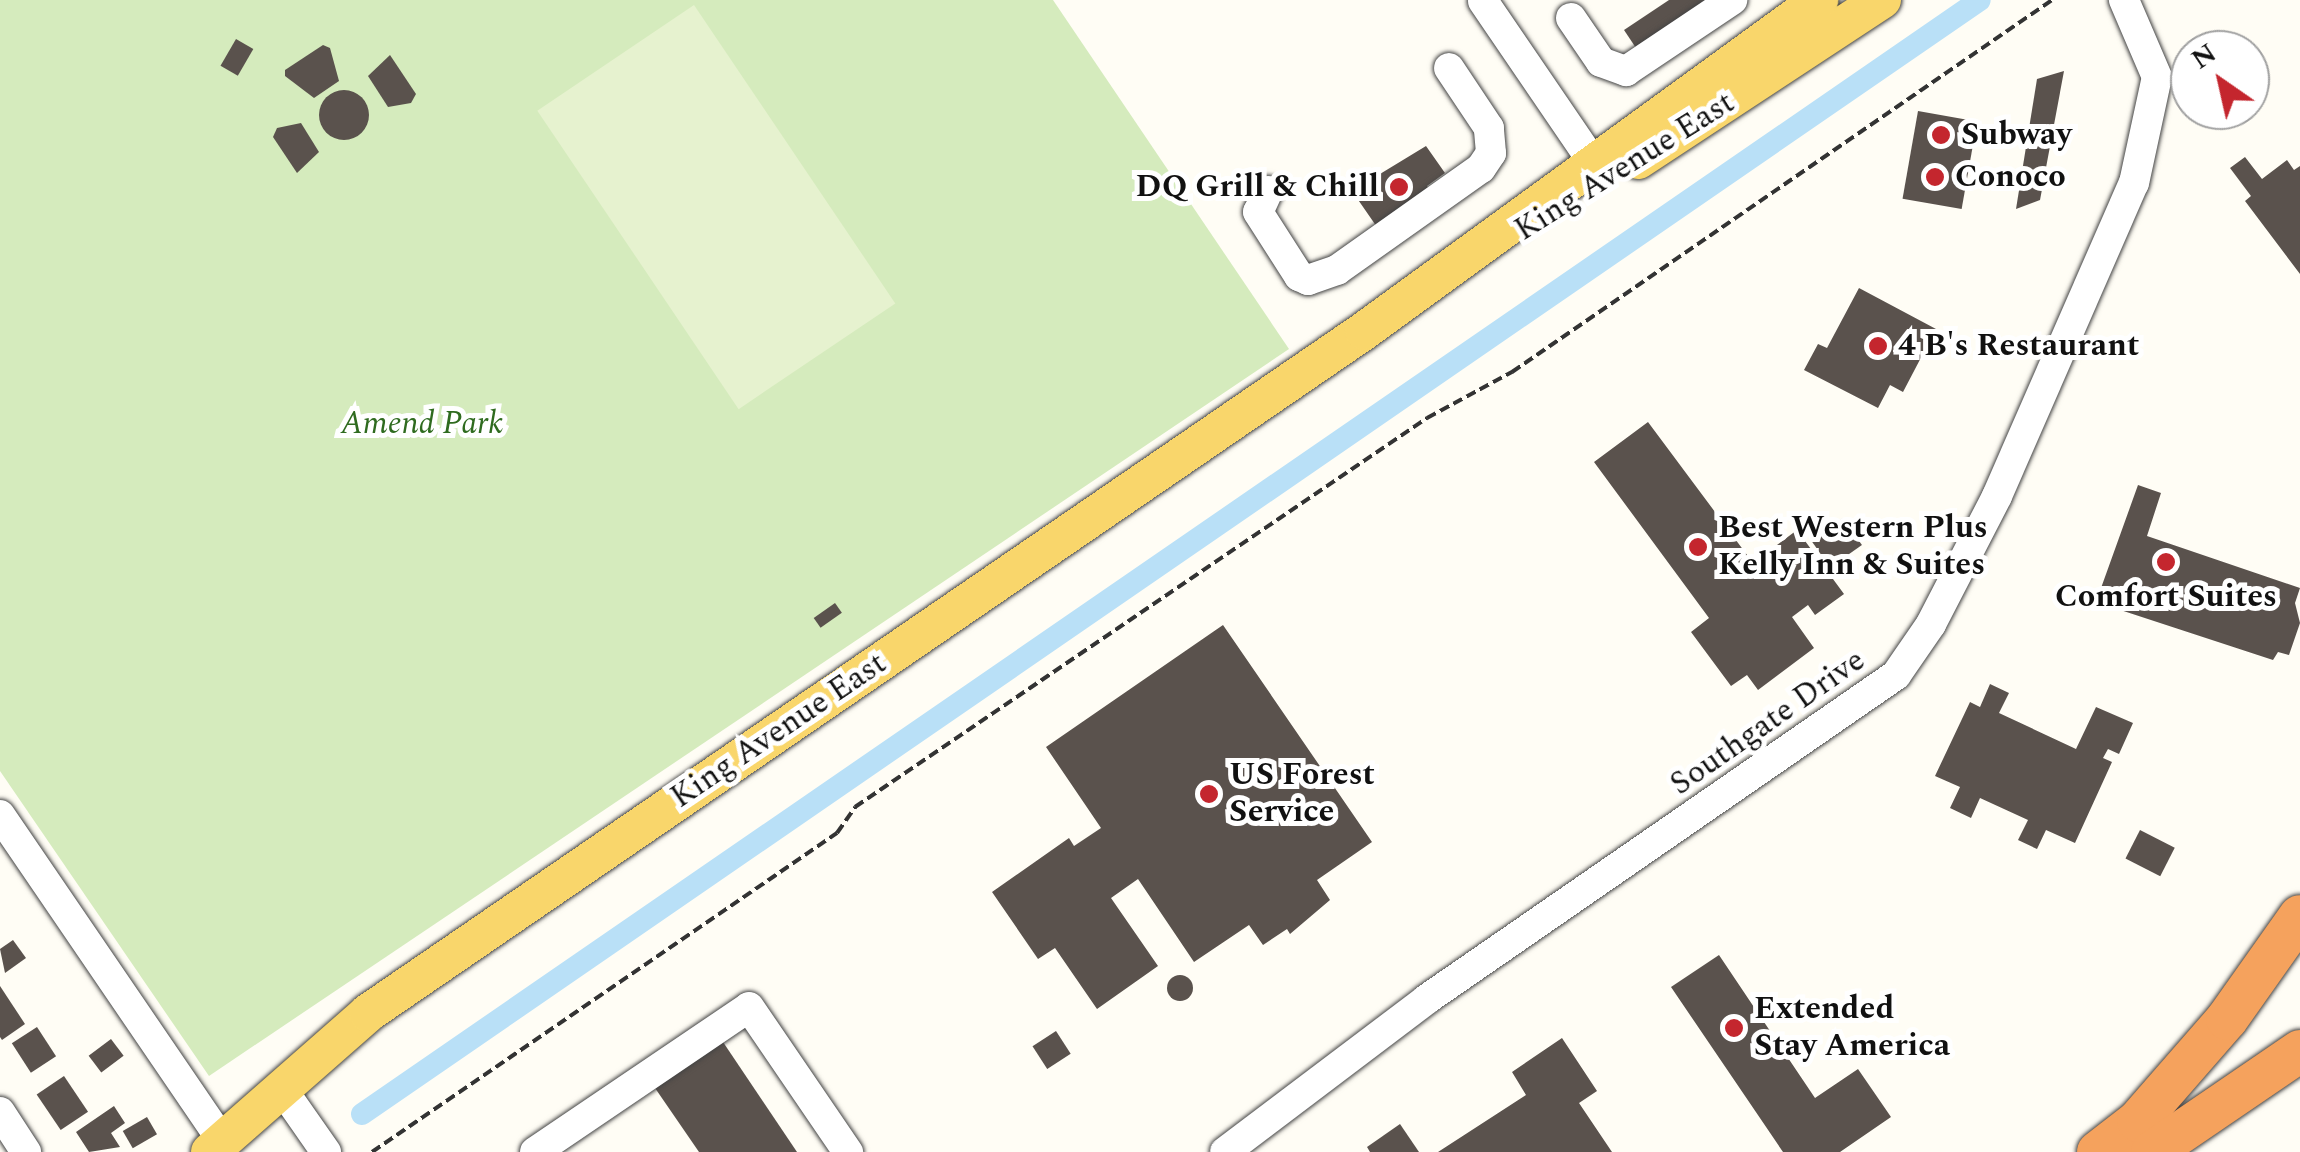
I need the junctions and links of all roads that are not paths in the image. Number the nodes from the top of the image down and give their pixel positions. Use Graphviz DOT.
graph roads {
  1 [pos="1732,0"];
  2 [pos="1882,0"];
  3 [pos="2124,0"];
  4 [pos="1484,1"];
  5 [pos="1814,2"];
  6 [pos="1570,18"];
  7 [pos="1449,68"];
  8 [pos="1594,164"];
  9 [pos="1268,191"];
  10 [pos="1364,331"];
  11 [pos="0,814"];
  12 [pos="2300,916"];
  13 [pos="2300,1052"];
  14 [pos="282,1088"];
  15 [pos="0,1112"];
  16 [pos="216,1146"];
  17 [pos="26,1152"];
  18 [pos="326,1152"];
  19 [pos="535,1152"];
  20 [pos="848,1152"];
  21 [pos="1225,1152"];
  22 [pos="2098,1152"];
  23 [pos="2152,1152"];
  1 -- 6 [label="street"];
  2 -- 10 [label="main road, King Avenue East"];
  3 -- 21 [label="street, Southgate Drive"];
  4 -- 8 [label="street"];
  5 -- 8 [label="main road, King Avenue East"];
  7 -- 9 [label="street"];
  8 -- 10 [label="main road, King Avenue East"];
  10 -- 14 [label="main road, King Avenue East"];
  11 -- 16 [label="street"];
  12 -- 22 [label="highway"];
  13 -- 23 [label="highway"];
  14 -- 16 [label="main road, King Avenue East"];
  14 -- 18 [label="street"];
  15 -- 17 [label="street"];
  19 -- 20 [label="street"];
}
